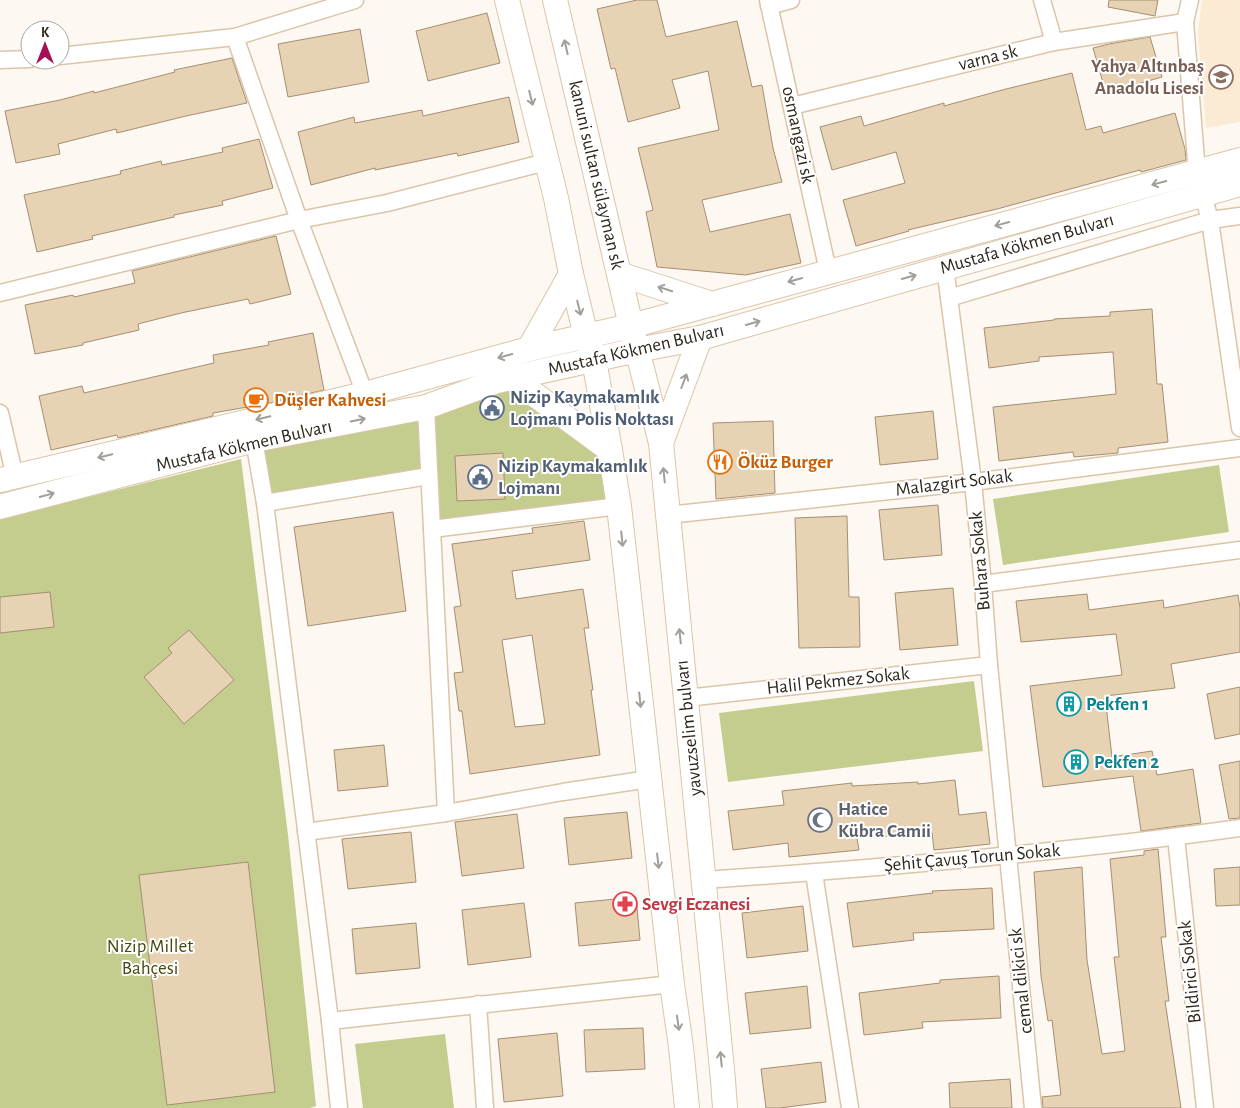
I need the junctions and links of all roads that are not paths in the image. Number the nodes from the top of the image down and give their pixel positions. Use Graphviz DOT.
graph roads {
  1 [pos="356,0"];
  2 [pos="507,0"];
  3 [pos="555,0"];
  4 [pos="790,0"];
  5 [pos="1042,0"];
  6 [pos="1190,0"];
  7 [pos="768,3"];
  8 [pos="311,6"];
  9 [pos="1185,22"];
  10 [pos="235,37"];
  11 [pos="1054,42"];
  12 [pos="70,55"];
  13 [pos="20,59"];
  14 [pos="0,60"];
  15 [pos="792,106"];
  16 [pos="1240,160"];
  17 [pos="546,162"];
  18 [pos="1200,184"];
  19 [pos="1240,184"];
  20 [pos="1240,216"];
  21 [pos="299,220"];
  22 [pos="1210,220"];
  23 [pos="945,267"];
  24 [pos="828,271"];
  25 [pos="571,274"];
  26 [pos="619,274"];
  27 [pos="0,293"];
  28 [pos="949,298"];
  29 [pos="712,304"];
  30 [pos="631,326"];
  31 [pos="586,336"];
  32 [pos="700,338"];
  33 [pos="528,349"];
  34 [pos="637,350"];
  35 [pos="594,360"];
  36 [pos="512,378"];
  37 [pos="1238,386"];
  38 [pos="365,394"];
  39 [pos="426,407"];
  40 [pos="0,413"];
  41 [pos="1240,428"];
  42 [pos="254,440"];
  43 [pos="661,443"];
  44 [pos="1240,448"];
  45 [pos="610,450"];
  46 [pos="429,476"];
  47 [pos="8,479"];
  48 [pos="973,482"];
  49 [pos="265,503"];
  50 [pos="619,506"];
  51 [pos="0,508"];
  52 [pos="668,514"];
  53 [pos="432,529"];
  54 [pos="1240,550"];
  55 [pos="983,584"];
  56 [pos="989,665"];
  57 [pos="686,698"];
  58 [pos="649,779"];
  59 [pos="446,813"];
  60 [pos="1240,828"];
  61 [pos="306,832"];
  62 [pos="1176,837"];
  63 [pos="1009,855"];
  64 [pos="814,873"];
  65 [pos="704,880"];
  66 [pos="672,984"];
  67 [pos="478,1004"];
  68 [pos="330,1021"];
  69 [pos="339,1108"];
  70 [pos="485,1108"];
  71 [pos="687,1108"];
  72 [pos="725,1108"];
  73 [pos="850,1108"];
  74 [pos="1033,1108"];
  75 [pos="1205,1108"];
  1 -- 8 [label="street"];
  2 -- 17 [label="main road, one-way"];
  26 -- 3 [label="main road, kanuni sultan sülayman sk, one-way"];
  4 -- 7 [label="street"];
  5 -- 11 [label="street"];
  6 -- 9 [label="street"];
  7 -- 15 [label="street, osmangazi sk"];
  8 -- 10 [label="street"];
  9 -- 11 [label="street, varna sk"];
  9 -- 18 [label="street"];
  10 -- 12 [label="street"];
  10 -- 21 [label="street"];
  11 -- 15 [label="street, varna sk"];
  13 -- 14 [label="street"];
  15 -- 24 [label="street, osmangazi sk"];
  16 -- 18 [label="main road"];
  17 -- 21 [label="street"];
  17 -- 25 [label="main road"];
  18 -- 19 [label="main road, Mustafa Kökmen Bulvarı"];
  18 -- 22 [label="street"];
  18 -- 23 [label="main road, Mustafa Kökmen Bulvarı"];
  18 -- 24 [label="main road, Mustafa Kökmen Bulvarı, one-way"];
  20 -- 22 [label="street"];
  21 -- 27 [label="street"];
  21 -- 38 [label="street"];
  22 -- 28 [label="street"];
  22 -- 37 [label="street"];
  23 -- 28 [label="street, Buhara Sokak"];
  32 -- 23 [label="main road, Mustafa Kökmen Bulvarı, one-way"];
  24 -- 29 [label="main road, Mustafa Kökmen Bulvarı, one-way"];
  25 -- 31 [label="main road, one-way"];
  25 -- 33 [label="main road"];
  29 -- 26 [label="main road, one-way"];
  26 -- 30 [label="main road, kanuni sultan sülayman sk"];
  28 -- 48 [label="street, Buhara Sokak"];
  29 -- 30 [label="main road, Mustafa Kökmen Bulvarı"];
  30 -- 31 [label="main road, Mustafa Kökmen Bulvarı"];
  30 -- 34 [label="main road, kanuni sultan sülayman sk"];
  31 -- 33 [label="main road, Mustafa Kökmen Bulvarı"];
  31 -- 35 [label="main road"];
  32 -- 34 [label="main road, Mustafa Kökmen Bulvarı"];
  43 -- 32 [label="main road, one-way"];
  33 -- 38 [label="main road, Mustafa Kökmen Bulvarı, one-way"];
  34 -- 35 [label="main road, Mustafa Kökmen Bulvarı"];
  34 -- 43 [label="main road, yavuzselim bulvarı"];
  35 -- 36 [label="main road, Mustafa Kökmen Bulvarı"];
  35 -- 45 [label="main road"];
  36 -- 39 [label="main road, Mustafa Kökmen Bulvarı"];
  36 -- 45 [label="main road"];
  37 -- 41 [label="street"];
  38 -- 47 [label="main road, Mustafa Kökmen Bulvarı, one-way"];
  42 -- 39 [label="main road, Mustafa Kökmen Bulvarı, one-way"];
  39 -- 46 [label="street"];
  40 -- 47 [label="street"];
  42 -- 49 [label="street"];
  51 -- 42 [label="main road, Mustafa Kökmen Bulvarı, one-way"];
  52 -- 43 [label="main road, yavuzselim bulvarı, one-way"];
  44 -- 48 [label="street, Malazgirt Sokak"];
  45 -- 50 [label="main road"];
  46 -- 49 [label="street"];
  46 -- 53 [label="street"];
  48 -- 52 [label="street, Malazgirt Sokak"];
  48 -- 55 [label="street, Buhara Sokak"];
  49 -- 61 [label="street"];
  50 -- 53 [label="street"];
  50 -- 58 [label="main road, one-way"];
  57 -- 52 [label="main road, yavuzselim bulvarı, one-way"];
  53 -- 59 [label="street"];
  54 -- 55 [label="street"];
  55 -- 56 [label="street, Buhara Sokak"];
  56 -- 57 [label="street, Halil Pekmez Sokak"];
  56 -- 63 [label="street, Buhara Sokak"];
  57 -- 65 [label="main road, yavuzselim bulvarı"];
  58 -- 59 [label="street"];
  58 -- 66 [label="main road, one-way"];
  59 -- 61 [label="street"];
  60 -- 62 [label="street, Şehit Çavuş Torun Sokak"];
  61 -- 68 [label="street"];
  62 -- 63 [label="street, Şehit Çavuş Torun Sokak"];
  62 -- 75 [label="street, Bildirici Sokak"];
  63 -- 64 [label="street, Şehit Çavuş Torun Sokak"];
  63 -- 74 [label="street, cemal dikici sk"];
  64 -- 65 [label="street, Şehit Çavuş Torun Sokak"];
  64 -- 73 [label="street"];
  72 -- 65 [label="main road, yavuzselim bulvarı, one-way"];
  66 -- 67 [label="street"];
  66 -- 71 [label="main road, one-way"];
  67 -- 68 [label="street"];
  67 -- 70 [label="street"];
  68 -- 69 [label="street"];
}
